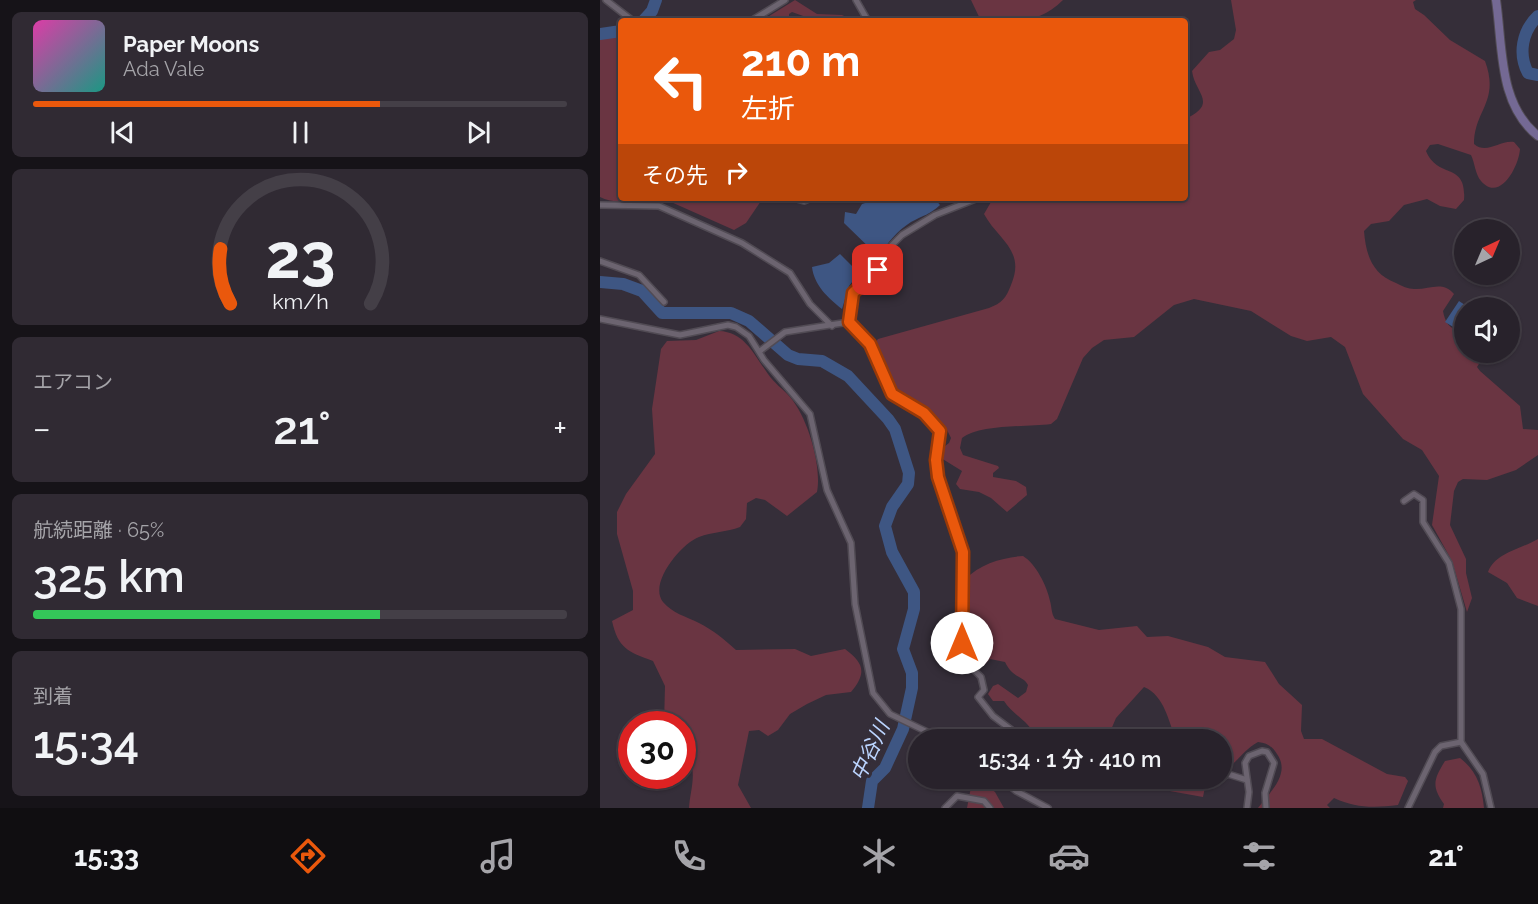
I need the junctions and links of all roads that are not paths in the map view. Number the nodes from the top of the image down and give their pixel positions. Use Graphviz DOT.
graph roads {
  1 [pos="606,0"];
  2 [pos="785,0"];
  3 [pos="856,0"];
  4 [pos="1496,0"];
  5 [pos="629,18"];
  6 [pos="756,18"];
  7 [pos="866,18"];
  8 [pos="1538,136"];
  9 [pos="970,201"];
  10 [pos="600,205"];
  11 [pos="600,261"];
  12 [pos="664,302"];
  13 [pos="600,319"];
  14 [pos="849,322"];
  15 [pos="832,326"];
  16 [pos="760,351"];
  17 [pos="1404,501"];
  18 [pos="921,729"];
  19 [pos="1010,729"];
  20 [pos="1461,742"];
  21 [pos="1232,775"];
  22 [pos="1247,780"];
  23 [pos="1014,789"];
  24 [pos="945,808"];
  25 [pos="990,808"];
  26 [pos="1047,808"];
  27 [pos="1247,808"];
  28 [pos="1266,808"];
  29 [pos="1408,808"];
  30 [pos="1491,808"];
  1 -- 5 [label="street"];
  2 -- 6 [label="street"];
  3 -- 7 [label="street"];
  4 -- 8 [label="main road"];
  9 -- 14 [label="street"];
  10 -- 15 [label="street"];
  11 -- 12 [label="street"];
  13 -- 16 [label="street"];
  14 -- 15 [label="street"];
  14 -- 19 [label="street"];
  15 -- 16 [label="street"];
  16 -- 18 [label="street"];
  17 -- 20 [label="street"];
  20 -- 29 [label="street"];
  20 -- 30 [label="street"];
  21 -- 22 [label="street"];
  22 -- 27 [label="street"];
  22 -- 28 [label="street"];
  23 -- 26 [label="street"];
  24 -- 25 [label="street"];
}
